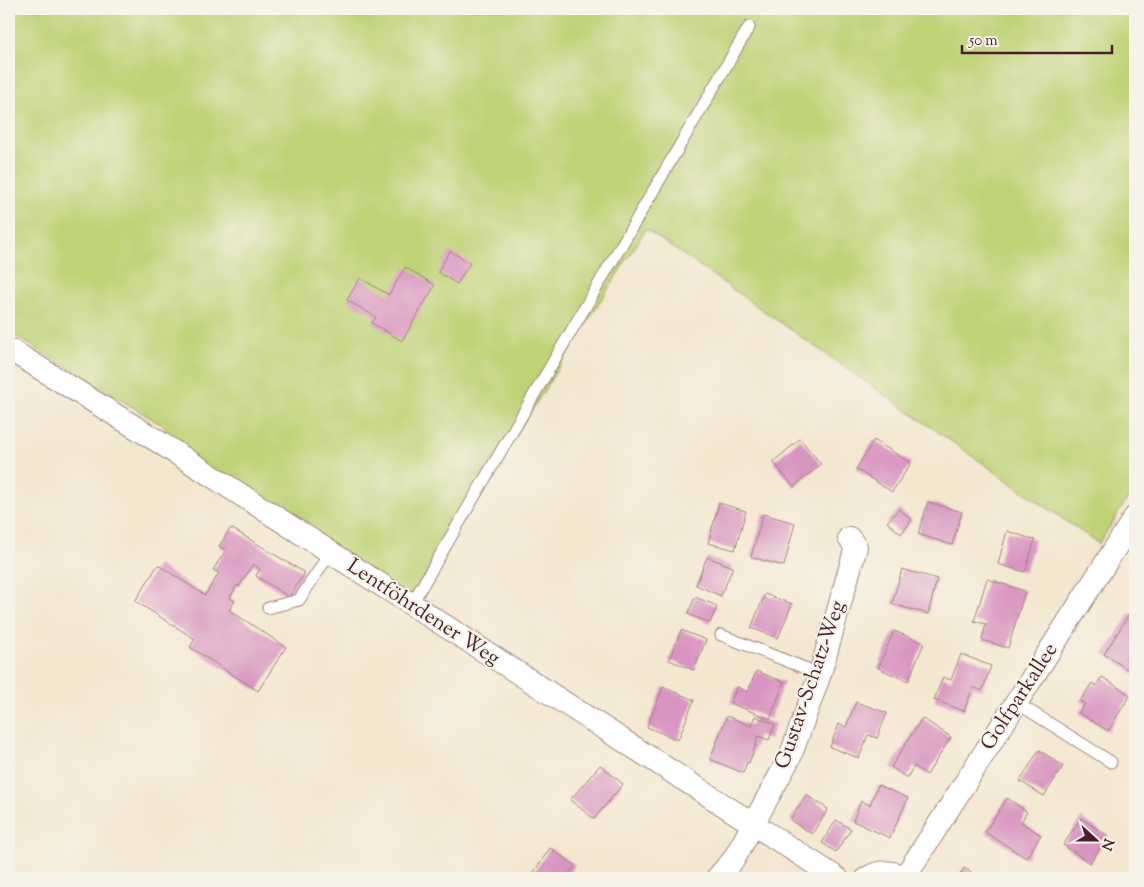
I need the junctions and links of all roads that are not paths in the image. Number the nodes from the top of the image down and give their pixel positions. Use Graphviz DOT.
graph roads {
  1 [pos="749,27"];
  2 [pos="9,349"];
  3 [pos="1135,517"];
  4 [pos="849,538"];
  5 [pos="330,553"];
  6 [pos="411,605"];
  7 [pos="268,608"];
  8 [pos="721,635"];
  9 [pos="820,674"];
  10 [pos="1016,703"];
  11 [pos="1111,762"];
  12 [pos="754,825"];
  13 [pos="717,878"];
  14 [pos="837,878"];
  15 [pos="867,878"];
  16 [pos="906,878"];
  1 -- 6 [label="lane"];
  2 -- 5 [label="street, Lentföhrdener Weg"];
  3 -- 10 [label="street, Golfparkallee"];
  4 -- 9 [label="street, Gustav-Schatz-Weg"];
  5 -- 6 [label="street, Lentföhrdener Weg"];
  5 -- 7 [label="lane"];
  6 -- 12 [label="street, Lentföhrdener Weg"];
  8 -- 9 [label="lane"];
  9 -- 12 [label="street, Gustav-Schatz-Weg"];
  10 -- 11 [label="lane"];
  10 -- 16 [label="street, Golfparkallee"];
  12 -- 13 [label="street, Gustav-Schatz-Weg"];
  12 -- 14 [label="street, Lentföhrdener Weg"];
  15 -- 16 [label="street"];
}
